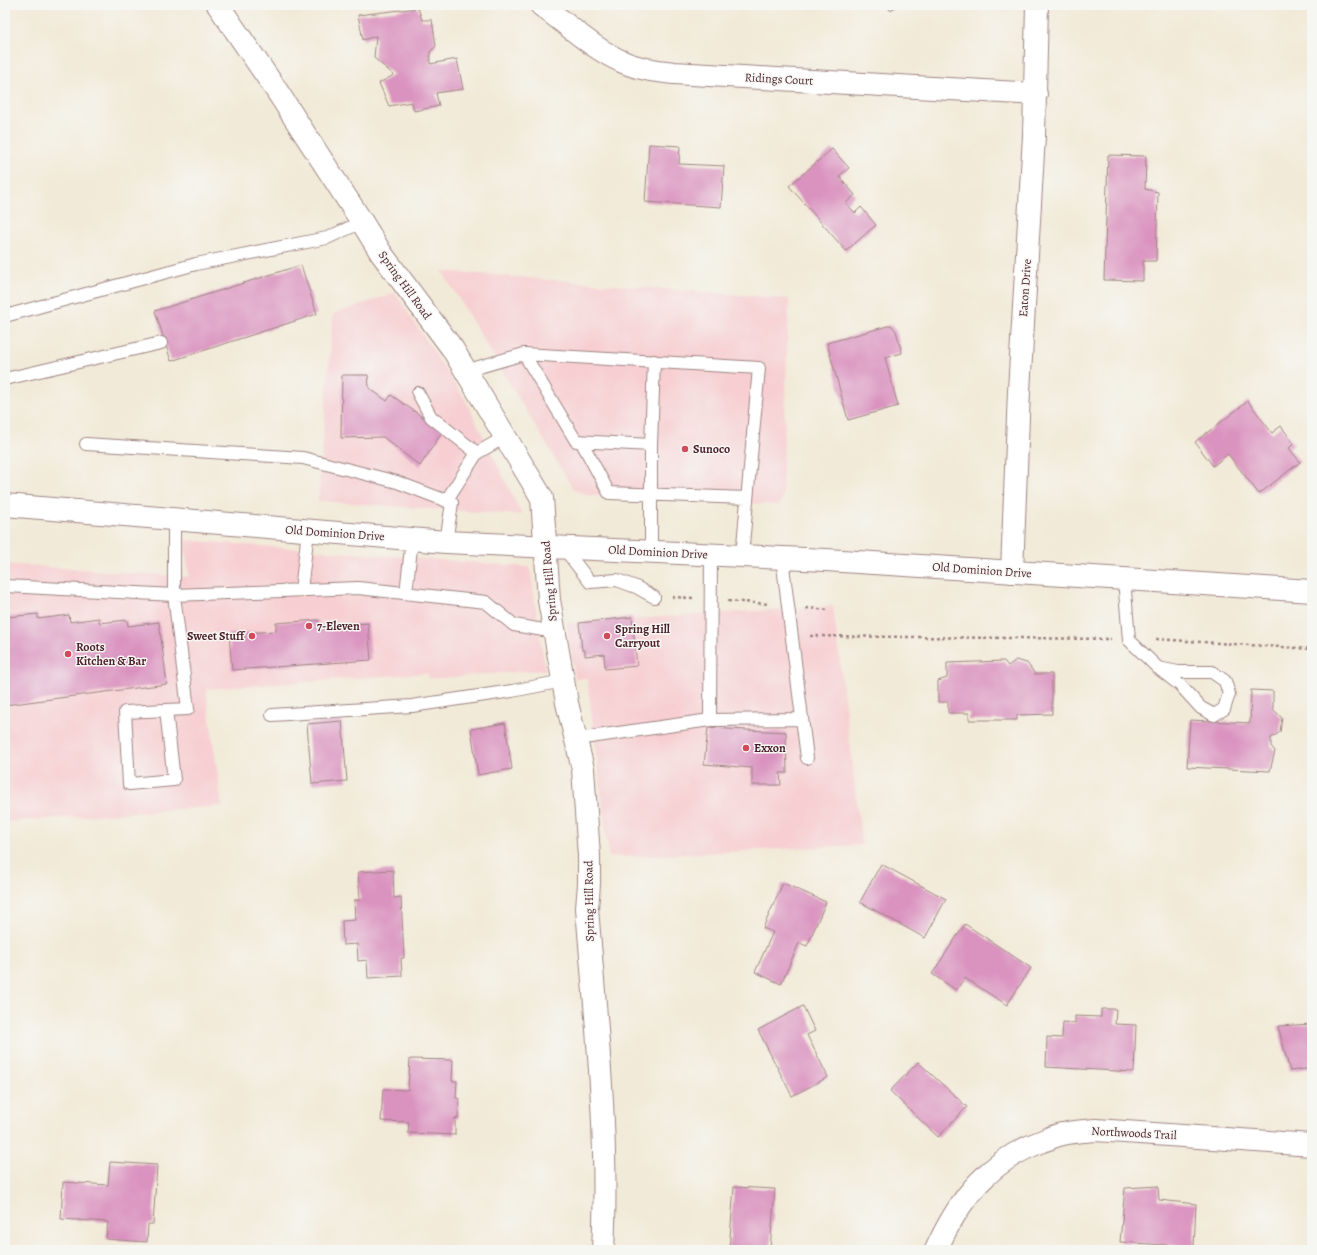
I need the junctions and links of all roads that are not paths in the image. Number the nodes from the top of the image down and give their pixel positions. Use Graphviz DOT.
graph roads {
  1 [pos="218,5"];
  2 [pos="541,5"];
  3 [pos="1037,5"];
  4 [pos="1036,94"];
  5 [pos="362,222"];
  6 [pos="5,316"];
  7 [pos="161,343"];
  8 [pos="524,354"];
  9 [pos="654,362"];
  10 [pos="465,371"];
  11 [pos="5,379"];
  12 [pos="418,393"];
  13 [pos="505,437"];
  14 [pos="581,441"];
  15 [pos="86,444"];
  16 [pos="651,445"];
  17 [pos="476,454"];
  18 [pos="651,495"];
  19 [pos="747,498"];
  20 [pos="446,501"];
  21 [pos="5,506"];
  22 [pos="174,520"];
  23 [pos="308,531"];
  24 [pos="412,539"];
  25 [pos="446,542"];
  26 [pos="554,546"];
  27 [pos="651,551"];
  28 [pos="710,554"];
  29 [pos="742,556"];
  30 [pos="782,558"];
  31 [pos="1012,572"];
  32 [pos="1124,578"];
  33 [pos="5,585"];
  34 [pos="301,590"];
  35 [pos="1312,591"];
  36 [pos="406,593"];
  37 [pos="174,594"];
  38 [pos="654,597"];
  39 [pos="555,632"];
  40 [pos="1158,668"];
  41 [pos="563,681"];
  42 [pos="166,710"];
  43 [pos="272,715"];
  44 [pos="802,719"];
  45 [pos="710,720"];
  46 [pos="576,739"];
  47 [pos="807,758"];
  48 [pos="1312,1145"];
  49 [pos="603,1250"];
  50 [pos="936,1250"];
  1 -- 5 [label="main road, Spring Hill Road"];
  2 -- 4 [label="main road, Ridings Court"];
  3 -- 4 [label="main road, Eaton Drive"];
  4 -- 31 [label="main road, Eaton Drive"];
  5 -- 6 [label="lane"];
  5 -- 10 [label="main road, Spring Hill Road"];
  7 -- 11 [label="lane"];
  8 -- 9 [label="lane"];
  8 -- 10 [label="lane"];
  8 -- 14 [label="lane"];
  9 -- 16 [label="lane"];
  9 -- 19 [label="lane"];
  10 -- 13 [label="main road, Spring Hill Road"];
  12 -- 17 [label="lane"];
  13 -- 17 [label="lane"];
  13 -- 26 [label="main road, Spring Hill Road"];
  14 -- 16 [label="lane"];
  14 -- 18 [label="lane"];
  15 -- 20 [label="lane"];
  16 -- 18 [label="lane"];
  17 -- 20 [label="lane"];
  18 -- 19 [label="lane"];
  18 -- 27 [label="lane"];
  19 -- 29 [label="lane"];
  20 -- 25 [label="lane"];
  21 -- 22 [label="main road, Old Dominion Drive"];
  22 -- 23 [label="main road, Old Dominion Drive"];
  22 -- 37 [label="lane"];
  23 -- 24 [label="main road, Old Dominion Drive"];
  23 -- 34 [label="lane"];
  24 -- 25 [label="main road, Old Dominion Drive"];
  24 -- 36 [label="lane"];
  25 -- 26 [label="main road, Old Dominion Drive"];
  26 -- 27 [label="main road, Old Dominion Drive"];
  26 -- 38 [label="lane"];
  26 -- 39 [label="main road, Spring Hill Road"];
  27 -- 28 [label="main road, Old Dominion Drive"];
  28 -- 29 [label="main road, Old Dominion Drive"];
  28 -- 45 [label="lane"];
  29 -- 30 [label="main road, Old Dominion Drive"];
  30 -- 31 [label="main road, Old Dominion Drive"];
  30 -- 44 [label="lane"];
  31 -- 32 [label="main road, Old Dominion Drive"];
  32 -- 35 [label="main road, Old Dominion Drive"];
  32 -- 40 [label="lane"];
  33 -- 37 [label="lane"];
  34 -- 36 [label="lane"];
  34 -- 37 [label="lane"];
  36 -- 39 [label="lane"];
  37 -- 42 [label="lane"];
  39 -- 41 [label="main road, Spring Hill Road"];
  40 -- 40 [label="lane"];
  41 -- 43 [label="lane"];
  41 -- 46 [label="main road, Spring Hill Road"];
  42 -- 42 [label="lane"];
  44 -- 45 [label="lane"];
  44 -- 47 [label="lane"];
  45 -- 46 [label="lane"];
  46 -- 49 [label="main road, Spring Hill Road"];
  48 -- 50 [label="main road, Northwoods Trail"];
}
